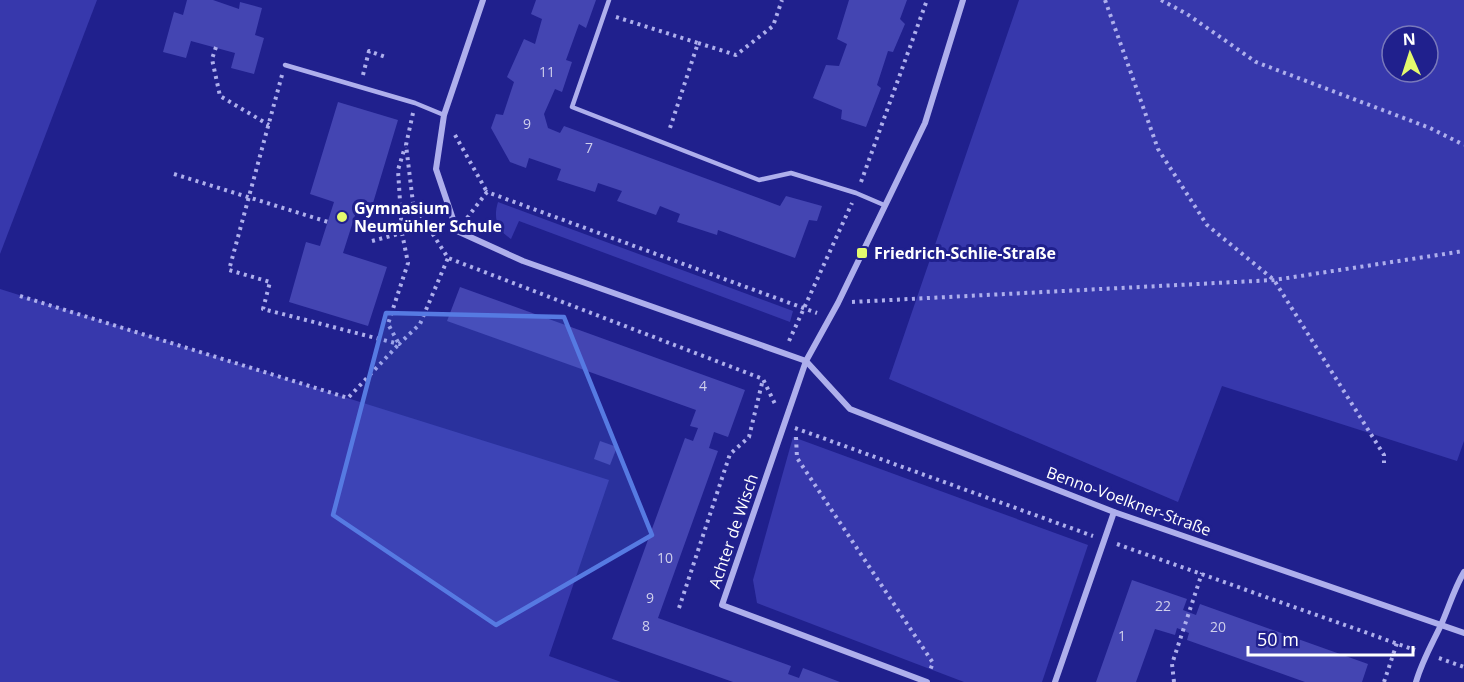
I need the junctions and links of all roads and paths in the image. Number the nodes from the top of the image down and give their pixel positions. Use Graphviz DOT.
graph roads {
  1 [pos="483,0"];
  2 [pos="609,0"];
  3 [pos="782,0"];
  4 [pos="963,0"];
  5 [pos="1104,0"];
  6 [pos="1161,0"];
  7 [pos="604,13"];
  8 [pos="698,43"];
  9 [pos="216,47"];
  10 [pos="388,58"];
  11 [pos="285,65"];
  12 [pos="360,88"];
  13 [pos="444,115"];
  14 [pos="268,125"];
  15 [pos="665,144"];
  16 [pos="406,145"];
  17 [pos="1464,145"];
  18 [pos="174,174"];
  19 [pos="487,192"];
  20 [pos="249,199"];
  21 [pos="884,205"];
  22 [pos="328,222"];
  23 [pos="457,231"];
  24 [pos="402,233"];
  25 [pos="372,241"];
  26 [pos="1464,252"];
  27 [pos="448,258"];
  28 [pos="1274,280"];
  29 [pos="20,296"];
  30 [pos="838,303"];
  31 [pos="829,318"];
  32 [pos="399,344"];
  33 [pos="806,361"];
  34 [pos="763,379"];
  35 [pos="795,428"];
  36 [pos="1384,463"];
  37 [pos="1114,512"];
  38 [pos="1464,572"];
  39 [pos="1202,573"];
  40 [pos="679,608"];
  41 [pos="1440,626"];
  42 [pos="1464,633"];
  43 [pos="1397,643"];
  44 [pos="927,682"];
  45 [pos="1056,682"];
  46 [pos="1174,682"];
  47 [pos="1384,682"];
  48 [pos="1416,682"];
  1 -- 13 [label="street"];
  2 -- 7 [label="lane"];
  3 -- 8 [label="path"];
  4 -- 21 [label="street"];
  5 -- 28 [label="path"];
  6 -- 17 [label="path"];
  7 -- 8 [label="path"];
  7 -- 15 [label="lane"];
  8 -- 15 [label="path"];
  9 -- 14 [label="path"];
  10 -- 12 [label="path"];
  11 -- 12 [label="lane"];
  11 -- 14 [label="path"];
  12 -- 13 [label="lane"];
  13 -- 19 [label="path"];
  13 -- 23 [label="street"];
  14 -- 20 [label="path"];
  15 -- 21 [label="lane"];
  16 -- 24 [label="path"];
  18 -- 20 [label="path"];
  19 -- 23 [label="path"];
  19 -- 31 [label="path"];
  20 -- 22 [label="path"];
  20 -- 32 [label="path"];
  21 -- 30 [label="street"];
  23 -- 33 [label="street"];
  24 -- 25 [label="path"];
  24 -- 32 [label="path"];
  26 -- 28 [label="path"];
  27 -- 32 [label="path"];
  28 -- 30 [label="path"];
  28 -- 36 [label="path"];
  29 -- 32 [label="path"];
  30 -- 31 [label="street"];
  31 -- 33 [label="street"];
  33 -- 37 [label="street, Benno-Voelkner-Straße"];
  33 -- 44 [label="street, Achter de Wisch"];
  34 -- 40 [label="path"];
  35 -- 44 [label="path"];
  37 -- 41 [label="street, Benno-Voelkner-Straße"];
  37 -- 45 [label="street"];
  38 -- 41 [label="street"];
  39 -- 46 [label="path"];
  41 -- 42 [label="street, Benno-Voelkner-Straße"];
  41 -- 48 [label="street"];
  43 -- 47 [label="path"];
}
